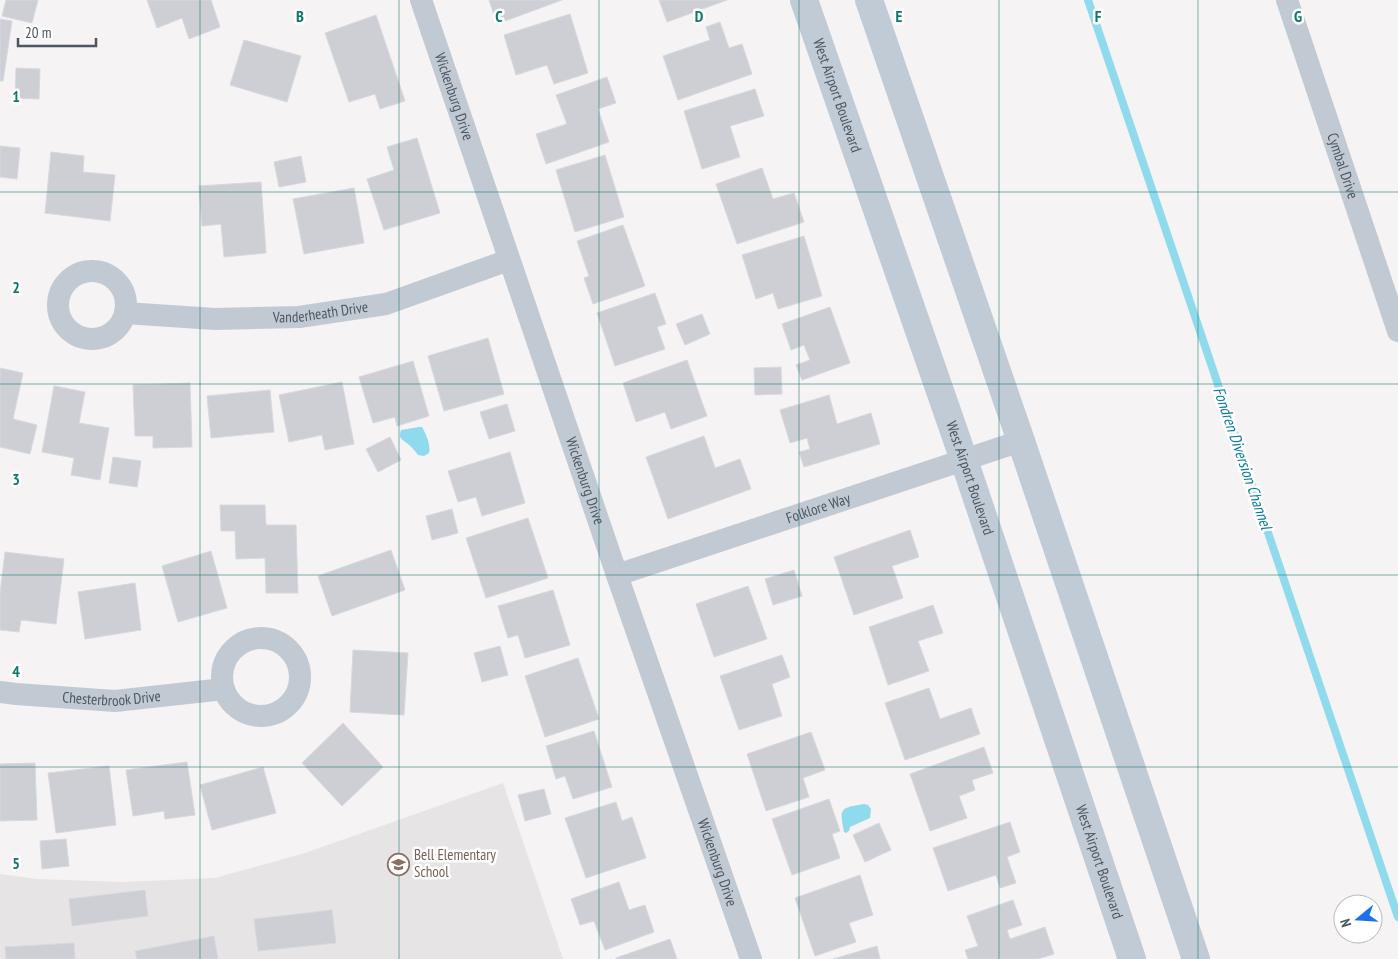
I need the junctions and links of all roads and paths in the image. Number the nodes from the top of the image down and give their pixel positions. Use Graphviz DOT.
graph roads {
  1 [pos="421,0"];
  2 [pos="804,0"];
  3 [pos="869,0"];
  4 [pos="1287,0"];
  5 [pos="509,260"];
  6 [pos="125,313"];
  7 [pos="1398,331"];
  8 [pos="1021,441"];
  9 [pos="964,460"];
  10 [pos="617,576"];
  11 [pos="224,689"];
  12 [pos="0,692"];
  13 [pos="751,959"];
  14 [pos="1132,959"];
  15 [pos="1196,959"];
  1 -- 5 [label="street, Wickenburg Drive"];
  2 -- 9 [label="main road, West Airport Boulevard"];
  3 -- 8 [label="main road"];
  4 -- 7 [label="street, Cymbal Drive"];
  5 -- 6 [label="street, Vanderheath Drive"];
  5 -- 10 [label="street, Wickenburg Drive"];
  8 -- 9 [label="street, Folklore Way"];
  8 -- 15 [label="main road"];
  9 -- 10 [label="street, Folklore Way"];
  9 -- 14 [label="main road, West Airport Boulevard"];
  10 -- 13 [label="street, Wickenburg Drive"];
  11 -- 12 [label="street, Chesterbrook Drive"];
}
